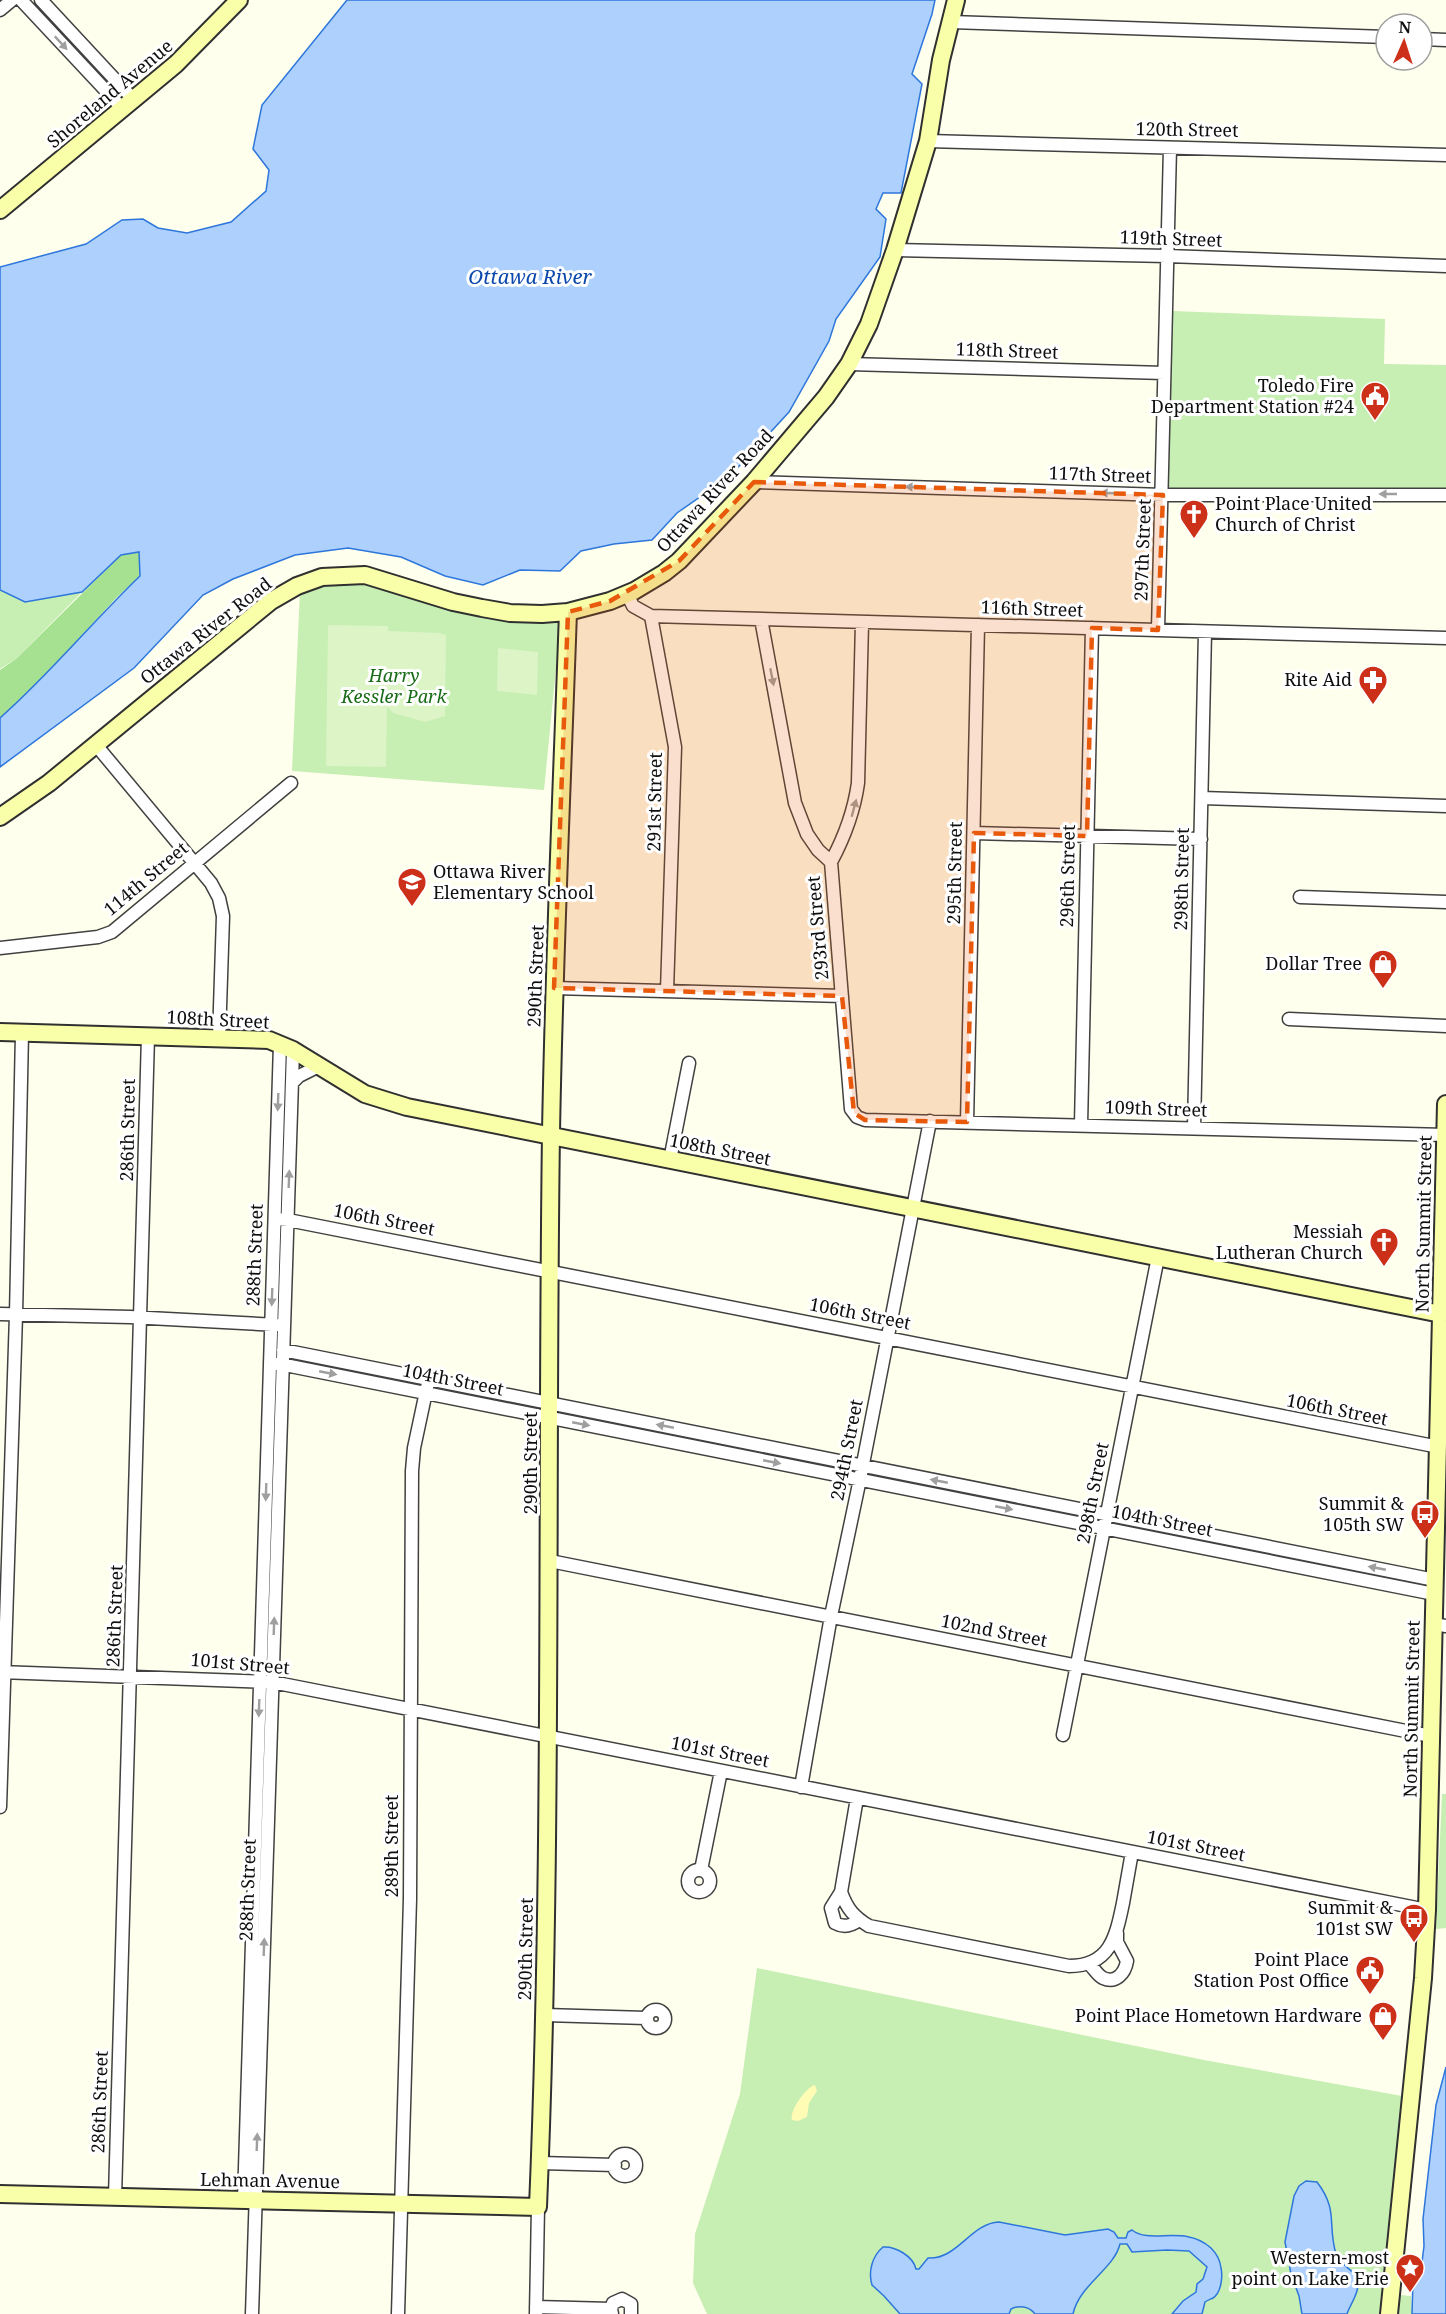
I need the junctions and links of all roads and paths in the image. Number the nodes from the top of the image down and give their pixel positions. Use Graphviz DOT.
graph roads {
  1 [pos="12,0"];
  2 [pos="21,0"];
  3 [pos="42,0"];
  4 [pos="239,0"];
  5 [pos="956,0"];
  6 [pos="0,10"];
  7 [pos="951,22"];
  8 [pos="1374,38"];
  9 [pos="129,104"];
  10 [pos="928,141"];
  11 [pos="1170,148"];
  12 [pos="1446,154"];
  13 [pos="0,210"];
  14 [pos="895,250"];
  15 [pos="1167,256"];
  16 [pos="1446,266"];
  17 [pos="849,364"];
  18 [pos="1164,373"];
  19 [pos="754,482"];
  20 [pos="1163,495"];
  21 [pos="1446,495"];
  22 [pos="627,594"];
  23 [pos="568,612"];
  24 [pos="651,616"];
  25 [pos="761,619"];
  26 [pos="862,623"];
  27 [pos="978,625"];
  28 [pos="1092,628"];
  29 [pos="1158,630"];
  30 [pos="1205,632"];
  31 [pos="1446,638"];
  32 [pos="96,745"];
  33 [pos="291,783"];
  34 [pos="1202,798"];
  35 [pos="1446,806"];
  36 [pos="0,817"];
  37 [pos="974,833"];
  38 [pos="1087,836"];
  39 [pos="1201,839"];
  40 [pos="831,862"];
  41 [pos="193,863"];
  42 [pos="1300,897"];
  43 [pos="1446,902"];
  44 [pos="0,948"];
  45 [pos="554,988"];
  46 [pos="667,991"];
  47 [pos="842,996"];
  48 [pos="1289,1019"];
  49 [pos="1446,1026"];
  50 [pos="0,1032"];
  51 [pos="22,1033"];
  52 [pos="148,1036"];
  53 [pos="219,1038"];
  54 [pos="287,1047"];
  55 [pos="689,1063"];
  56 [pos="319,1066"];
  57 [pos="292,1083"];
  58 [pos="1446,1104"];
  59 [pos="865,1120"];
  60 [pos="930,1121"];
  61 [pos="967,1122"];
  62 [pos="1081,1125"];
  63 [pos="1194,1128"];
  64 [pos="1446,1135"];
  65 [pos="551,1136"];
  66 [pos="670,1160"];
  67 [pos="913,1208"];
  68 [pos="274,1219"];
  69 [pos="288,1220"];
  70 [pos="1158,1257"];
  71 [pos="550,1270"];
  72 [pos="0,1314"];
  73 [pos="1441,1314"];
  74 [pos="15,1315"];
  75 [pos="141,1318"];
  76 [pos="278,1325"];
  77 [pos="887,1337"];
  78 [pos="1443,1349"];
  79 [pos="283,1350"];
  80 [pos="277,1363"];
  81 [pos="428,1379"];
  82 [pos="1132,1387"];
  83 [pos="425,1393"];
  84 [pos="550,1410"];
  85 [pos="702,1434"];
  86 [pos="699,1447"];
  87 [pos="1439,1447"];
  88 [pos="863,1466"];
  89 [pos="861,1479"];
  90 [pos="983,1490"];
  91 [pos="980,1503"];
  92 [pos="1442,1508"];
  93 [pos="1107,1514"];
  94 [pos="1104,1528"];
  95 [pos="1270,1547"];
  96 [pos="1268,1560"];
  97 [pos="550,1561"];
  98 [pos="1435,1587"];
  99 [pos="831,1616"];
  100 [pos="1440,1625"];
  101 [pos="1077,1666"];
  102 [pos="2,1673"];
  103 [pos="131,1676"];
  104 [pos="266,1681"];
  105 [pos="411,1710"];
  106 [pos="1063,1735"];
  107 [pos="1431,1736"];
  108 [pos="548,1737"];
  109 [pos="721,1771"];
  110 [pos="801,1786"];
  111 [pos="857,1798"];
  112 [pos="0,1807"];
  113 [pos="1132,1852"];
  114 [pos="701,1870"];
  115 [pos="842,1892"];
  116 [pos="1427,1910"];
  117 [pos="860,1920"];
  118 [pos="1117,1933"];
  119 [pos="1089,1964"];
  120 [pos="545,2015"];
  121 [pos="646,2018"];
  122 [pos="540,2163"];
  123 [pos="615,2165"];
  124 [pos="0,2194"];
  125 [pos="115,2197"];
  126 [pos="250,2200"];
  127 [pos="402,2204"];
  128 [pos="538,2207"];
  129 [pos="536,2311"];
  130 [pos="612,2312"];
  131 [pos="252,2314"];
  132 [pos="398,2314"];
  133 [pos="631,2314"];
  134 [pos="1389,2314"];
  1 -- 6 [label="street"];
  2 -- 9 [label="street, one-way"];
  3 -- 9 [label="street"];
  4 -- 9 [label="street, Shoreland Avenue"];
  5 -- 7 [label="street, Ottawa River Road"];
  7 -- 8 [label="street"];
  7 -- 10 [label="street, Ottawa River Road"];
  9 -- 13 [label="street, Shoreland Avenue"];
  10 -- 11 [label="street, 120th Street"];
  10 -- 14 [label="street, Ottawa River Road"];
  11 -- 12 [label="street, 120th Street"];
  11 -- 15 [label="street, 297th Street"];
  14 -- 15 [label="street, 119th Street"];
  14 -- 17 [label="street, Ottawa River Road"];
  15 -- 16 [label="street, 119th Street"];
  15 -- 18 [label="street, 297th Street"];
  17 -- 18 [label="street, 118th Street"];
  17 -- 19 [label="street, Ottawa River Road"];
  18 -- 20 [label="street, 297th Street"];
  20 -- 19 [label="street, 117th Street, one-way"];
  19 -- 22 [label="street, Ottawa River Road"];
  21 -- 20 [label="street, 117th Street, one-way"];
  20 -- 29 [label="street, 297th Street"];
  22 -- 23 [label="street, Ottawa River Road"];
  22 -- 24 [label="street"];
  23 -- 32 [label="street, Ottawa River Road"];
  23 -- 45 [label="street, 290th Street"];
  24 -- 25 [label="street, 116th Street"];
  24 -- 46 [label="street, 291st Street"];
  25 -- 26 [label="street, 116th Street"];
  25 -- 40 [label="street, one-way"];
  26 -- 27 [label="street, 116th Street"];
  40 -- 26 [label="street, 293rd Street, one-way"];
  27 -- 28 [label="street, 116th Street"];
  27 -- 37 [label="street, 295th Street"];
  28 -- 29 [label="street, 116th Street"];
  28 -- 38 [label="street, 296th Street"];
  29 -- 30 [label="street, 116th Street"];
  30 -- 31 [label="street, 116th Street"];
  30 -- 34 [label="street, 298th Street"];
  32 -- 36 [label="street, Ottawa River Road"];
  32 -- 41 [label="street"];
  33 -- 41 [label="street, 114th Street"];
  34 -- 35 [label="street"];
  34 -- 39 [label="street, 298th Street"];
  37 -- 38 [label="street"];
  37 -- 61 [label="street, 295th Street"];
  38 -- 39 [label="street"];
  38 -- 62 [label="street, 296th Street"];
  39 -- 63 [label="street, 298th Street"];
  40 -- 47 [label="street, 293rd Street"];
  41 -- 44 [label="street, 114th Street"];
  41 -- 53 [label="street"];
  42 -- 43 [label="street"];
  45 -- 46 [label="street"];
  45 -- 65 [label="street, 290th Street"];
  46 -- 47 [label="street"];
  47 -- 59 [label="street, 293rd Street"];
  48 -- 49 [label="street"];
  50 -- 51 [label="street, 108th Street"];
  51 -- 52 [label="street, 108th Street"];
  51 -- 74 [label="street"];
  52 -- 53 [label="street, 108th Street"];
  52 -- 75 [label="street, 286th Street"];
  53 -- 54 [label="street, 108th Street"];
  54 -- 56 [label="street, 108th Street"];
  54 -- 57 [label="street, 288th Street"];
  54 -- 68 [label="street, 288th Street, one-way"];
  55 -- 66 [label="street"];
  56 -- 57 [label="street"];
  56 -- 65 [label="street, 108th Street"];
  69 -- 57 [label="street, 288th Street, one-way"];
  58 -- 64 [label="street, North Summit Street"];
  59 -- 60 [label="street, 109th Street"];
  60 -- 61 [label="street, 109th Street"];
  60 -- 67 [label="street, 294th Street"];
  61 -- 62 [label="street, 109th Street"];
  62 -- 63 [label="street, 109th Street"];
  63 -- 64 [label="street, 109th Street"];
  64 -- 73 [label="street, North Summit Street"];
  65 -- 66 [label="street, 108th Street"];
  65 -- 71 [label="street, 290th Street"];
  66 -- 67 [label="street, 108th Street"];
  67 -- 70 [label="street, 108th Street"];
  67 -- 77 [label="street, 294th Street"];
  68 -- 69 [label="street, 106th Street"];
  68 -- 76 [label="street, 288th Street, one-way"];
  69 -- 71 [label="street, 106th Street"];
  69 -- 76 [label="street, 288th Street"];
  70 -- 73 [label="street, 108th Street"];
  70 -- 82 [label="street, 298th Street"];
  71 -- 77 [label="street, 106th Street"];
  71 -- 84 [label="street, 290th Street"];
  72 -- 74 [label="street"];
  73 -- 78 [label="street, North Summit Street"];
  74 -- 75 [label="street"];
  74 -- 102 [label="street"];
  75 -- 76 [label="street"];
  75 -- 103 [label="street, 286th Street"];
  76 -- 79 [label="street, 288th Street"];
  76 -- 80 [label="street, 288th Street"];
  77 -- 82 [label="street, 106th Street"];
  77 -- 88 [label="street, 294th Street"];
  78 -- 87 [label="street, North Summit Street"];
  79 -- 80 [label="street, 288th Street"];
  79 -- 81 [label="street, 104th Street"];
  80 -- 83 [label="street, 104th Street, one-way"];
  80 -- 104 [label="street, 288th Street"];
  81 -- 83 [label="street, 289th Street"];
  81 -- 84 [label="street, 104th Street"];
  82 -- 87 [label="street, 106th Street"];
  82 -- 93 [label="street, 298th Street"];
  83 -- 84 [label="street, 104th Street"];
  83 -- 105 [label="street, 289th Street"];
  85 -- 84 [label="street, 104th Street, one-way"];
  84 -- 86 [label="street, 104th Street, one-way"];
  84 -- 97 [label="street, 290th Street"];
  85 -- 86 [label="street"];
  85 -- 88 [label="street, 104th Street"];
  86 -- 89 [label="street, 104th Street, one-way"];
  87 -- 92 [label="street, North Summit Street"];
  88 -- 89 [label="street, 294th Street"];
  90 -- 88 [label="street, 104th Street, one-way"];
  89 -- 91 [label="street, 104th Street"];
  89 -- 99 [label="street, 294th Street"];
  90 -- 91 [label="street"];
  90 -- 93 [label="street, 104th Street"];
  91 -- 94 [label="street, 104th Street, one-way"];
  92 -- 98 [label="street, North Summit Street"];
  93 -- 94 [label="street, 298th Street"];
  93 -- 95 [label="street, 104th Street"];
  94 -- 96 [label="street, 104th Street"];
  94 -- 101 [label="street, 298th Street"];
  95 -- 96 [label="street"];
  98 -- 95 [label="street, 104th Street, one-way"];
  96 -- 98 [label="street, 104th Street"];
  97 -- 99 [label="street, 102nd Street"];
  97 -- 108 [label="street, 290th Street"];
  98 -- 100 [label="street, North Summit Street"];
  99 -- 101 [label="street, 102nd Street"];
  99 -- 110 [label="street, 294th Street"];
  100 -- 107 [label="street, North Summit Street"];
  101 -- 106 [label="street, 298th Street"];
  101 -- 107 [label="street, 102nd Street"];
  102 -- 103 [label="street, 101st Street"];
  102 -- 112 [label="street"];
  103 -- 104 [label="street, 101st Street"];
  103 -- 125 [label="street, 286th Street"];
  104 -- 105 [label="street, 101st Street"];
  104 -- 126 [label="street, 288th Street"];
  105 -- 108 [label="street, 101st Street"];
  105 -- 127 [label="street, 289th Street"];
  107 -- 116 [label="street, North Summit Street"];
  108 -- 109 [label="street, 101st Street"];
  108 -- 120 [label="street, 290th Street"];
  109 -- 110 [label="street, 101st Street"];
  109 -- 114 [label="street"];
  110 -- 111 [label="street, 101st Street"];
  111 -- 113 [label="street, 101st Street"];
  111 -- 115 [label="street"];
  113 -- 116 [label="street, 101st Street"];
  113 -- 118 [label="street"];
  115 -- 117 [label="street"];
  115 -- 117 [label="street"];
  116 -- 134 [label="street, North Summit Street"];
  117 -- 119 [label="street"];
  118 -- 119 [label="street"];
  118 -- 119 [label="street"];
  120 -- 121 [label="street"];
  120 -- 122 [label="street, 290th Street"];
  122 -- 123 [label="street"];
  122 -- 128 [label="street, 290th Street"];
  124 -- 125 [label="street, Lehman Avenue"];
  125 -- 126 [label="street, Lehman Avenue"];
  126 -- 127 [label="street, Lehman Avenue"];
  126 -- 131 [label="street, 288th Street"];
  127 -- 128 [label="street, Lehman Avenue"];
  127 -- 132 [label="street, 289th Street"];
  128 -- 129 [label="street, 290th Street"];
  129 -- 130 [label="street"];
  130 -- 133 [label="street"];
}
